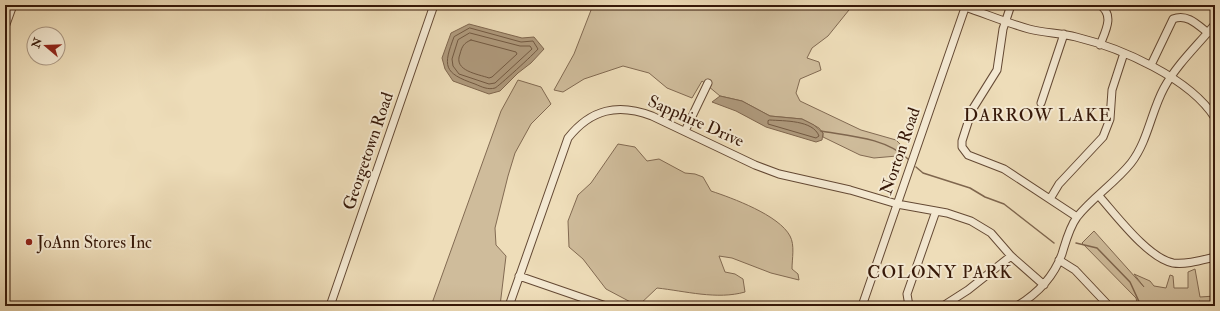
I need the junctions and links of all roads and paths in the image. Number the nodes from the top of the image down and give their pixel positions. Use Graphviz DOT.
graph roads {
  1 [pos="14,5"];
  2 [pos="434,5"];
  3 [pos="1011,5"];
  4 [pos="1100,5"];
  5 [pos="966,6"];
  6 [pos="1006,21"];
  7 [pos="1215,24"];
  8 [pos="5,27"];
  9 [pos="1208,33"];
  10 [pos="1064,34"];
  11 [pos="1100,45"];
  12 [pos="1124,53"];
  13 [pos="1151,65"];
  14 [pos="1170,78"];
  15 [pos="708,83"];
  16 [pos="1041,103"];
  17 [pos="1215,118"];
  18 [pos="685,131"];
  19 [pos="1099,196"];
  20 [pos="1050,198"];
  21 [pos="897,204"];
  22 [pos="936,211"];
  23 [pos="1077,217"];
  24 [pos="1011,256"];
  25 [pos="1215,257"];
  26 [pos="1059,260"];
  27 [pos="519,276"];
  28 [pos="1044,284"];
  29 [pos="1022,305"];
  30 [pos="330,306"];
  31 [pos="509,306"];
  32 [pos="606,306"];
  33 [pos="862,306"];
  34 [pos="909,306"];
  35 [pos="943,306"];
  36 [pos="1108,306"];
  1 -- 8 [label="street"];
  2 -- 30 [label="street, Georgetown Road"];
  3 -- 6 [label="street"];
  4 -- 11 [label="street"];
  5 -- 6 [label="street"];
  5 -- 21 [label="street, Norton Road"];
  6 -- 10 [label="street"];
  6 -- 20 [label="street"];
  7 -- 9 [label="street"];
  9 -- 13 [label="street"];
  9 -- 14 [label="street"];
  10 -- 11 [label="street"];
  10 -- 16 [label="street"];
  11 -- 12 [label="street"];
  12 -- 13 [label="street"];
  12 -- 20 [label="street"];
  13 -- 14 [label="street"];
  14 -- 17 [label="street"];
  14 -- 19 [label="street"];
  15 -- 18 [label="street"];
  18 -- 21 [label="street, Sapphire Drive"];
  18 -- 27 [label="street, Sapphire Drive"];
  19 -- 23 [label="street"];
  19 -- 25 [label="street"];
  20 -- 23 [label="street"];
  21 -- 22 [label="street, Sapphire Drive"];
  21 -- 33 [label="street, Norton Road"];
  22 -- 24 [label="street, Sapphire Drive"];
  22 -- 34 [label="street"];
  23 -- 26 [label="street"];
  24 -- 28 [label="street, Sapphire Drive"];
  24 -- 35 [label="street"];
  26 -- 28 [label="street"];
  26 -- 36 [label="street"];
  27 -- 31 [label="street, Sapphire Drive"];
  27 -- 32 [label="street"];
  28 -- 29 [label="street"];
}
